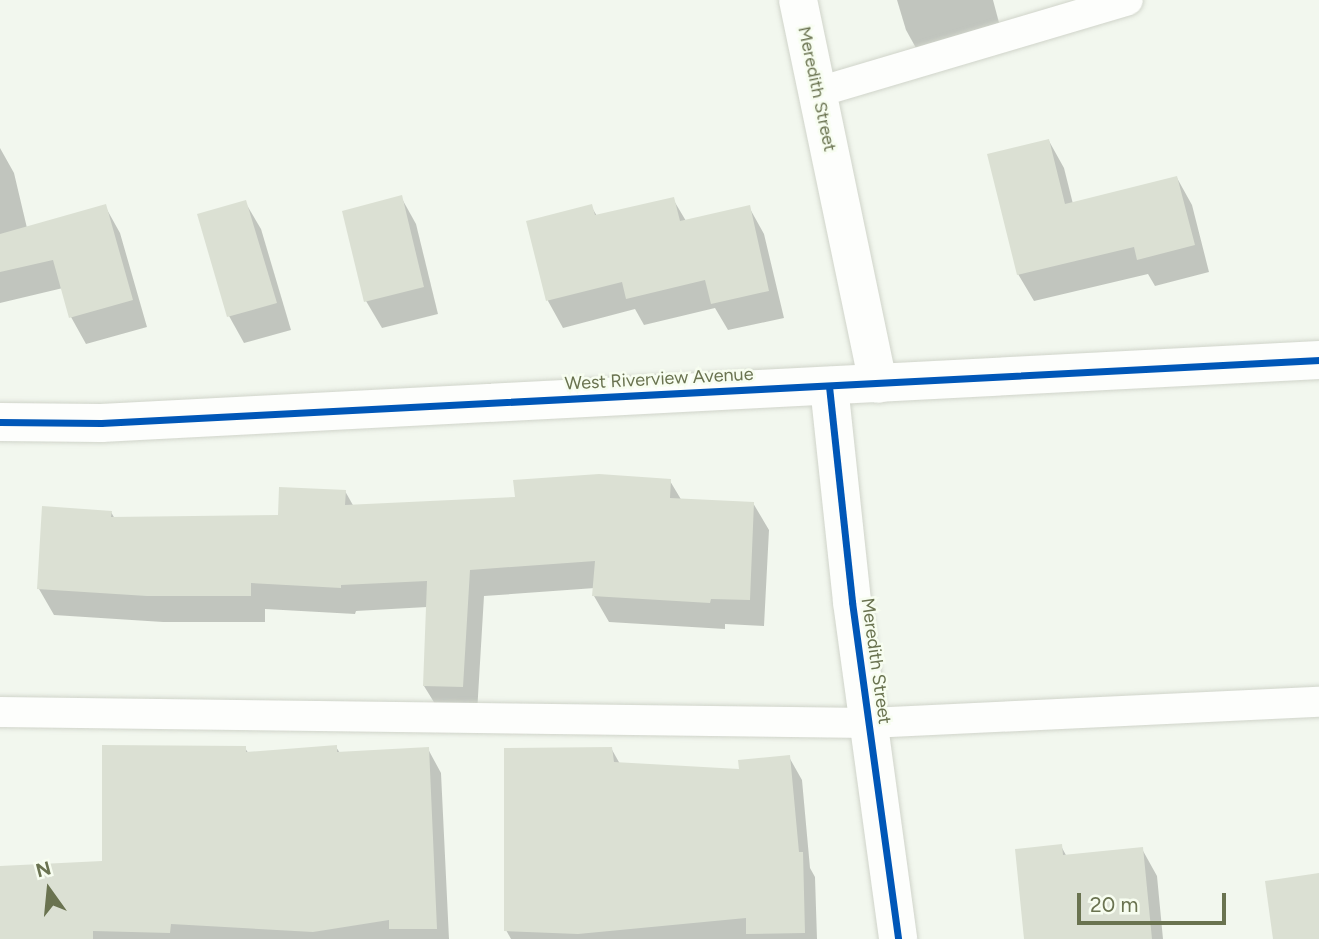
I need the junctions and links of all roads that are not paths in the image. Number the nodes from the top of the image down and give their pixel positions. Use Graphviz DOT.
graph roads {
  1 [pos="798,0"];
  2 [pos="1128,0"];
  3 [pos="818,92"];
  4 [pos="1319,360"];
  5 [pos="878,384"];
  6 [pos="829,386"];
  7 [pos="0,422"];
  8 [pos="1319,702"];
  9 [pos="0,712"];
  10 [pos="869,723"];
  11 [pos="898,939"];
  1 -- 3 [label="street, Meredith Street"];
  2 -- 3 [label="lane"];
  3 -- 5 [label="street, Meredith Street"];
  4 -- 5 [label="street, West Riverview Avenue"];
  5 -- 6 [label="street, West Riverview Avenue"];
  6 -- 7 [label="street, West Riverview Avenue"];
  6 -- 10 [label="street, Meredith Street"];
  8 -- 10 [label="lane"];
  9 -- 10 [label="lane"];
  10 -- 11 [label="street, Meredith Street"];
}
